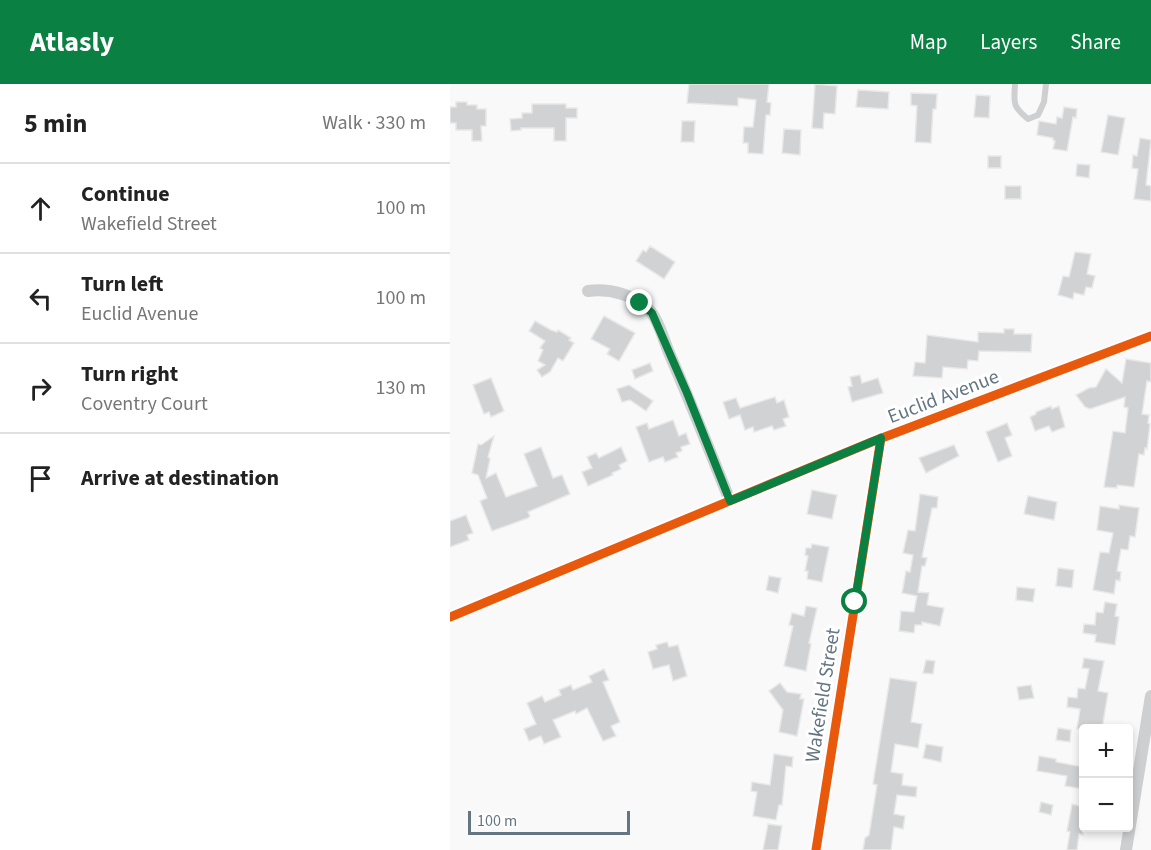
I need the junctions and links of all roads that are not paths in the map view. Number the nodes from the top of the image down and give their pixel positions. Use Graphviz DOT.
graph roads {
  1 [pos="1015,84"];
  2 [pos="1046,84"];
  3 [pos="588,291"];
  4 [pos="1151,336"];
  5 [pos="881,438"];
  6 [pos="730,501"];
  7 [pos="450,617"];
  8 [pos="1151,696"];
  9 [pos="816,850"];
  10 [pos="1126,850"];
  1 -- 2 [label="lane"];
  3 -- 6 [label="street"];
  4 -- 5 [label="street, Euclid Avenue"];
  5 -- 6 [label="street, Euclid Avenue"];
  5 -- 9 [label="street, Wakefield Street"];
  6 -- 7 [label="street, Euclid Avenue"];
  8 -- 10 [label="street"];
}
